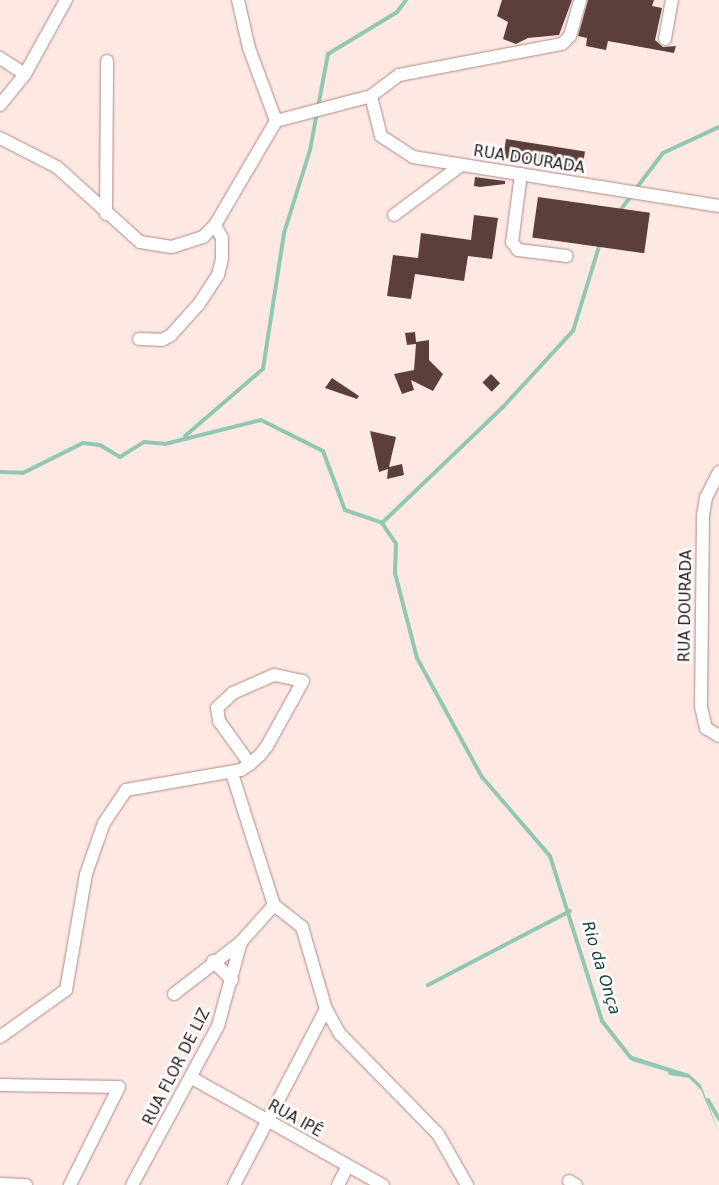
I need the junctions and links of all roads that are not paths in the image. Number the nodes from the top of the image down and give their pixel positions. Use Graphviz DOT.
graph roads {
  1 [pos="66,0"];
  2 [pos="238,0"];
  3 [pos="580,0"];
  4 [pos="672,0"];
  5 [pos="665,39"];
  6 [pos="0,58"];
  7 [pos="107,61"];
  8 [pos="25,74"];
  9 [pos="371,96"];
  10 [pos="0,105"];
  11 [pos="276,121"];
  12 [pos="0,138"];
  13 [pos="460,166"];
  14 [pos="521,174"];
  15 [pos="719,206"];
  16 [pos="106,214"];
  17 [pos="394,215"];
  18 [pos="215,225"];
  19 [pos="567,256"];
  20 [pos="139,339"];
  21 [pos="719,472"];
  22 [pos="719,736"];
  23 [pos="250,764"];
  24 [pos="232,773"];
  25 [pos="273,908"];
  26 [pos="241,942"];
  27 [pos="213,961"];
  28 [pos="232,980"];
  29 [pos="174,994"];
  30 [pos="326,1009"];
  31 [pos="0,1037"];
  32 [pos="192,1078"];
  33 [pos="0,1085"];
  34 [pos="266,1122"];
  35 [pos="347,1167"];
  36 [pos="0,1184"];
  37 [pos="26,1185"];
  38 [pos="70,1185"];
  39 [pos="132,1185"];
  40 [pos="234,1185"];
  41 [pos="338,1185"];
  42 [pos="383,1185"];
  43 [pos="467,1185"];
  1 -- 8 [label="street"];
  2 -- 11 [label="street"];
  3 -- 9 [label="street"];
  4 -- 5 [label="street"];
  6 -- 8 [label="street"];
  7 -- 16 [label="street"];
  8 -- 10 [label="street"];
  9 -- 11 [label="street"];
  9 -- 13 [label="street, RUA DOURADA"];
  11 -- 18 [label="street"];
  12 -- 16 [label="street"];
  13 -- 14 [label="street, RUA DOURADA"];
  13 -- 17 [label="street"];
  14 -- 15 [label="street, RUA DOURADA"];
  14 -- 19 [label="street"];
  16 -- 18 [label="street"];
  18 -- 20 [label="street"];
  21 -- 22 [label="street, RUA DOURADA"];
  23 -- 23 [label="street"];
  23 -- 24 [label="street"];
  24 -- 25 [label="street"];
  24 -- 31 [label="street"];
  25 -- 26 [label="street"];
  25 -- 30 [label="street"];
  26 -- 27 [label="street"];
  26 -- 28 [label="street, RUA FLOR DE LIZ"];
  27 -- 28 [label="street"];
  27 -- 29 [label="street"];
  28 -- 32 [label="street, RUA FLOR DE LIZ"];
  30 -- 34 [label="street"];
  30 -- 43 [label="street"];
  32 -- 34 [label="street, RUA IPÊ"];
  32 -- 39 [label="street, RUA FLOR DE LIZ"];
  33 -- 38 [label="street"];
  34 -- 35 [label="street, RUA IPÊ"];
  34 -- 40 [label="street"];
  35 -- 41 [label="street"];
  35 -- 42 [label="street, RUA IPÊ"];
  36 -- 37 [label="street"];
}
